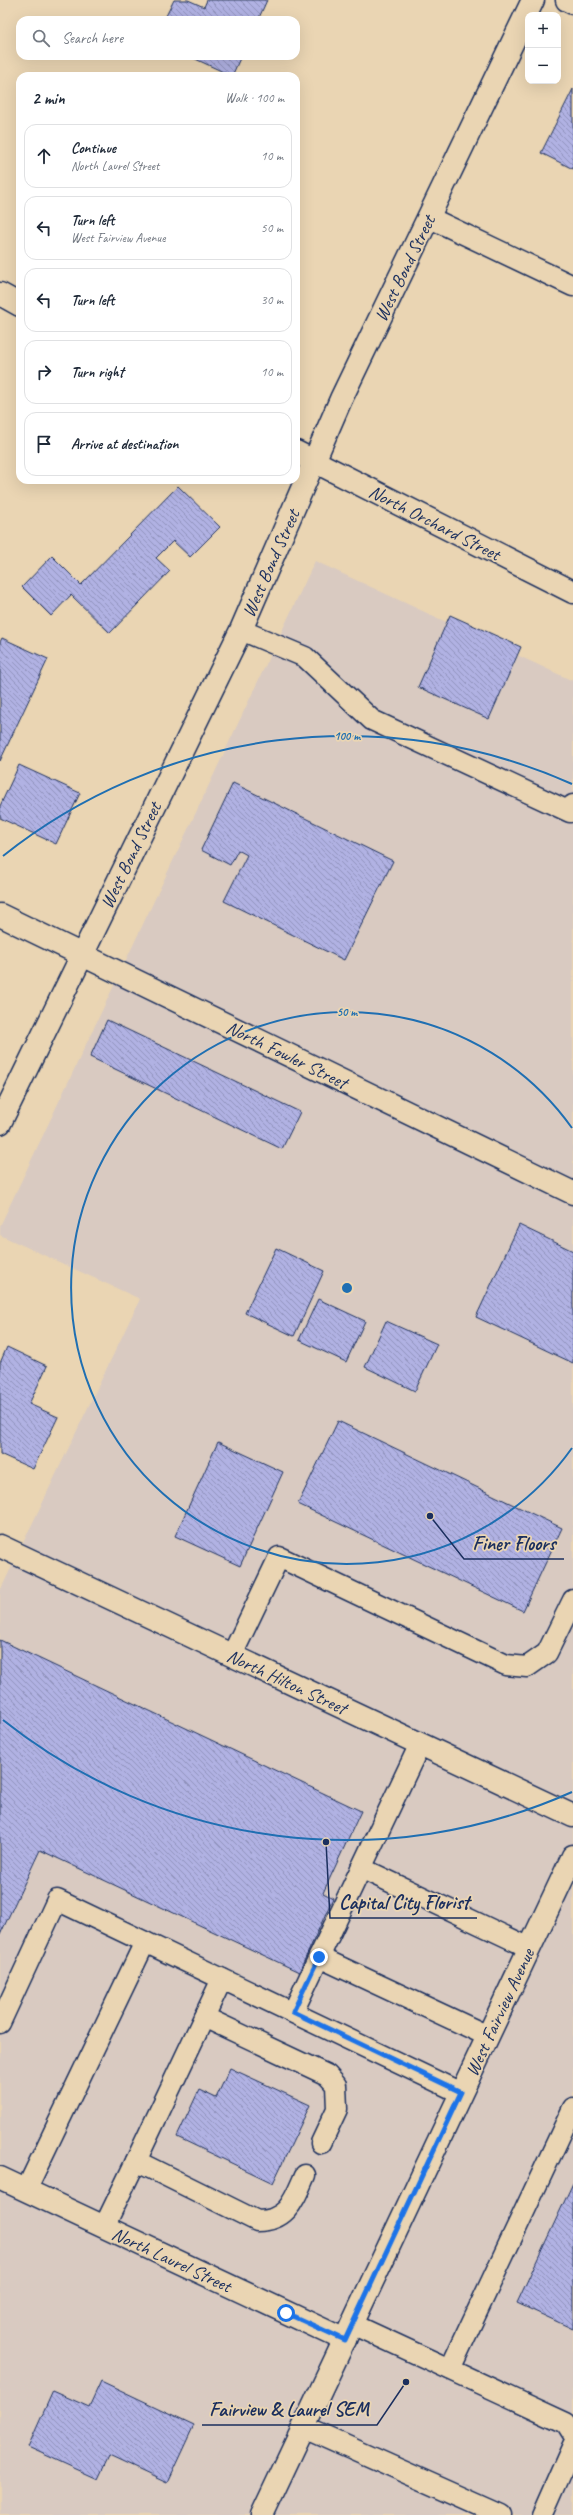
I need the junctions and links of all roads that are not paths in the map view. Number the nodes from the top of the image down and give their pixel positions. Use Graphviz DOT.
graph roads {
  1 [pos="533,0"];
  2 [pos="567,0"];
  3 [pos="573,3"];
  4 [pos="428,217"];
  5 [pos="573,286"];
  6 [pos="0,294"];
  7 [pos="16,303"];
  8 [pos="305,457"];
  9 [pos="300,471"];
  10 [pos="295,484"];
  11 [pos="573,592"];
  12 [pos="241,630"];
  13 [pos="572,810"];
  14 [pos="0,915"];
  15 [pos="82,954"];
  16 [pos="0,1123"];
  17 [pos="573,1193"];
  18 [pos="0,1546"];
  19 [pos="573,1600"];
  20 [pos="232,1656"];
  21 [pos="420,1744"];
  22 [pos="573,1816"];
  23 [pos="573,1856"];
  24 [pos="361,1868"];
  25 [pos="145,1942"];
  26 [pos="530,1948"];
  27 [pos="319,1957"];
  28 [pos="222,1979"];
  29 [pos="293,2012"];
  30 [pos="204,2018"];
  31 [pos="0,2023"];
  32 [pos="488,2036"];
  33 [pos="461,2092"];
  34 [pos="573,2108"];
  35 [pos="321,2143"];
  36 [pos="136,2161"];
  37 [pos="305,2175"];
  38 [pos="0,2178"];
  39 [pos="26,2190"];
  40 [pos="104,2227"];
  41 [pos="348,2332"];
  42 [pos="450,2369"];
  43 [pos="304,2427"];
  44 [pos="573,2434"];
  45 [pos="573,2445"];
  46 [pos="262,2515"];
  47 [pos="501,2515"];
  48 [pos="542,2515"];
  1 -- 4 [label="street, West Bond Street"];
  2 -- 3 [label="street"];
  4 -- 5 [label="lane"];
  4 -- 8 [label="street, West Bond Street"];
  6 -- 7 [label="street"];
  8 -- 9 [label="street, West Bond Street"];
  8 -- 11 [label="street, North Orchard Street"];
  10 -- 12 [label="street, West Bond Street"];
  12 -- 13 [label="lane"];
  12 -- 15 [label="street, West Bond Street"];
  14 -- 15 [label="street, North Fowler Street"];
  15 -- 16 [label="street, West Bond Street"];
  15 -- 17 [label="street, North Fowler Street"];
  18 -- 20 [label="street, North Hilton Street"];
  19 -- 20 [label="lane"];
  20 -- 21 [label="street, North Hilton Street"];
  21 -- 22 [label="street, North Hilton Street"];
  21 -- 24 [label="lane"];
  23 -- 26 [label="street, West Fairview Avenue"];
  24 -- 26 [label="lane"];
  24 -- 27 [label="lane"];
  25 -- 28 [label="lane"];
  25 -- 31 [label="lane"];
  25 -- 39 [label="lane"];
  26 -- 32 [label="street, West Fairview Avenue"];
  27 -- 29 [label="lane"];
  27 -- 32 [label="lane"];
  28 -- 29 [label="lane"];
  28 -- 30 [label="lane"];
  29 -- 33 [label="lane"];
  30 -- 35 [label="lane"];
  30 -- 36 [label="lane"];
  32 -- 33 [label="street, West Fairview Avenue"];
  33 -- 41 [label="street, West Fairview Avenue"];
  34 -- 42 [label="lane"];
  36 -- 37 [label="lane"];
  36 -- 40 [label="lane"];
  38 -- 39 [label="street, North Laurel Street"];
  39 -- 40 [label="street, North Laurel Street"];
  40 -- 41 [label="street, North Laurel Street"];
  41 -- 42 [label="lane"];
  41 -- 43 [label="street, West Fairview Avenue"];
  42 -- 44 [label="lane"];
  43 -- 46 [label="street, West Fairview Avenue"];
  43 -- 47 [label="lane"];
  45 -- 48 [label="lane"];
}
